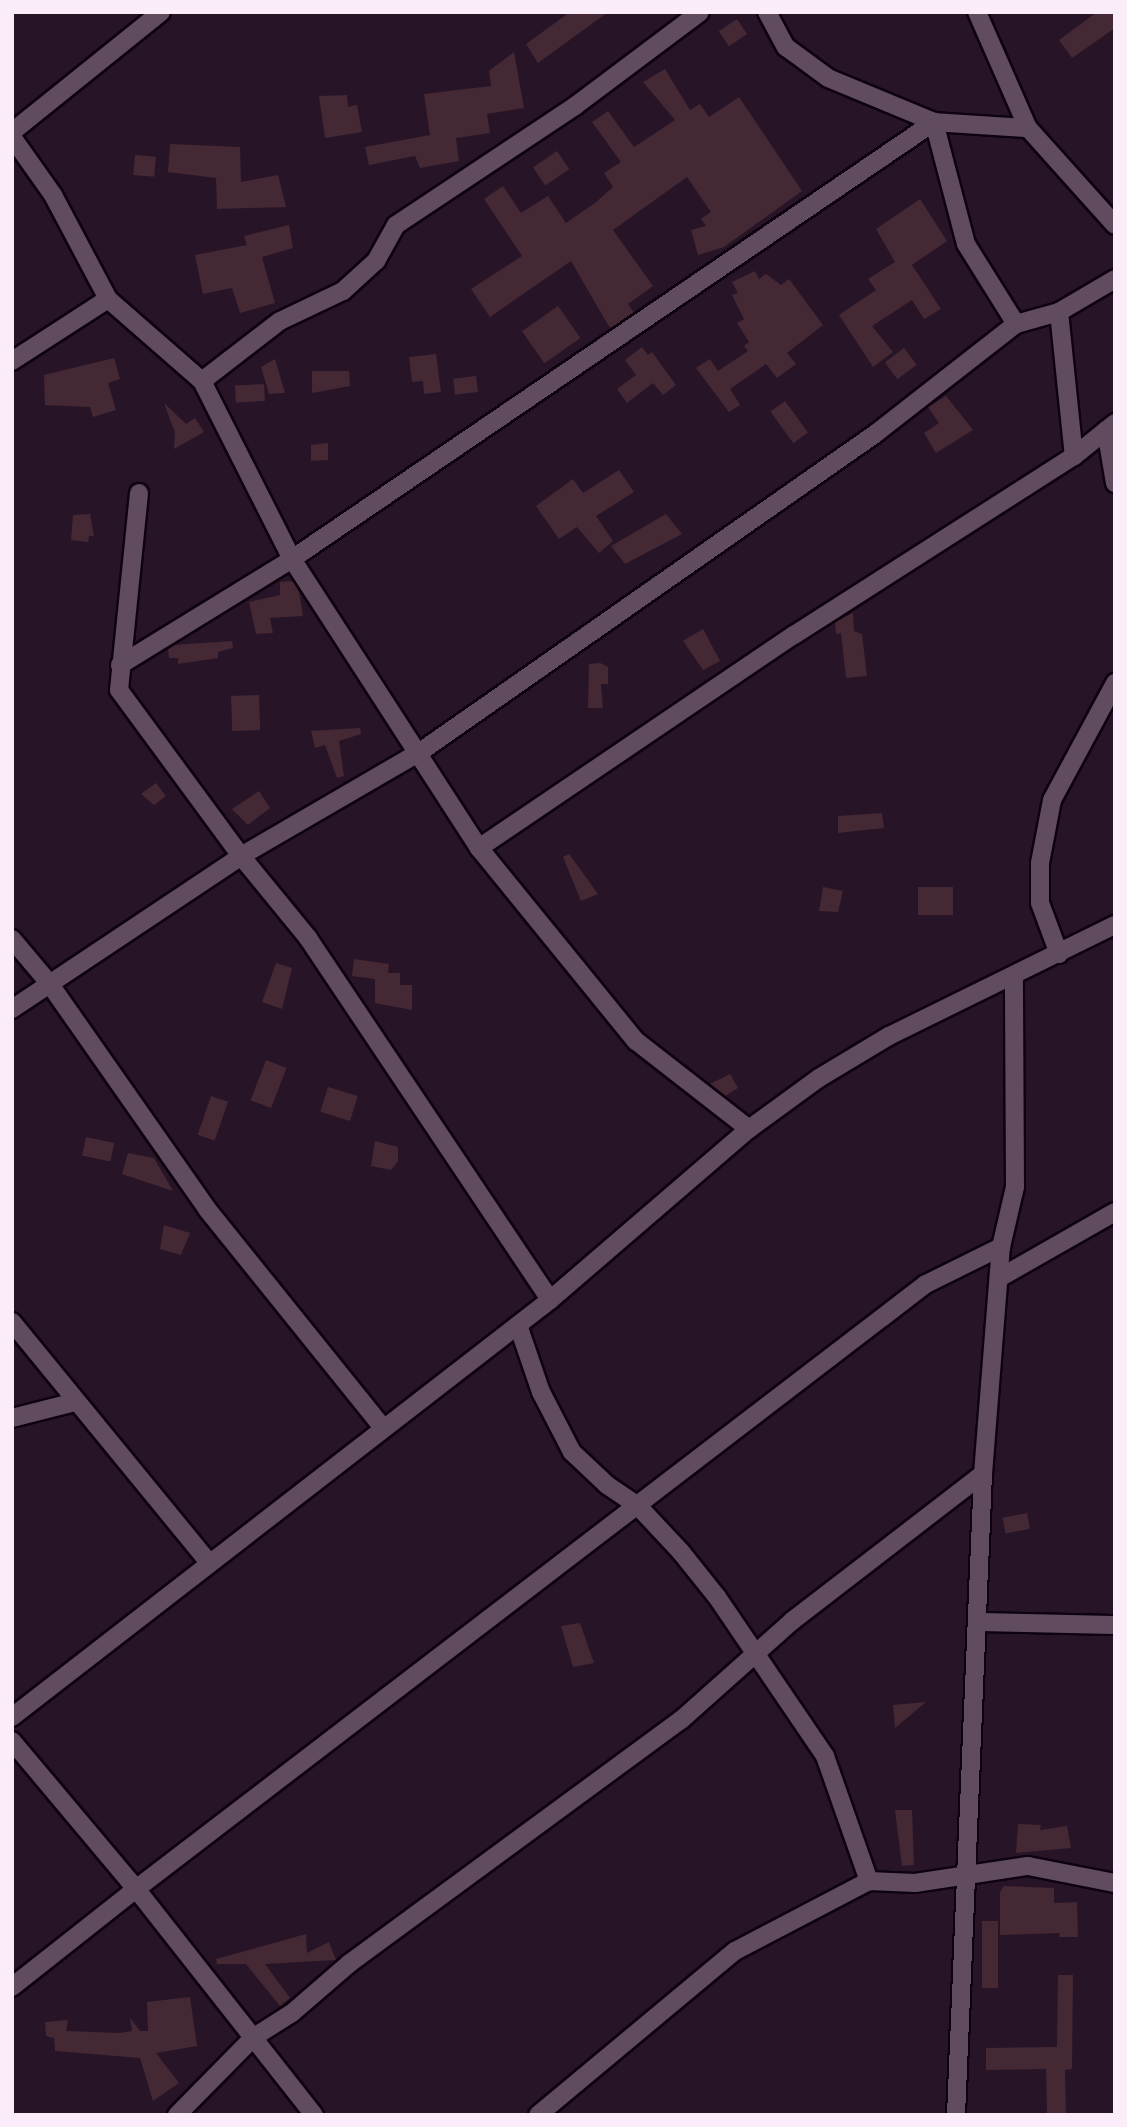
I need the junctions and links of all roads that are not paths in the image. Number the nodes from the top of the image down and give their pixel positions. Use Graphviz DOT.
graph roads {
  1 [pos="161,12"];
  2 [pos="700,12"];
  3 [pos="767,12"];
  4 [pos="977,12"];
  5 [pos="934,122"];
  6 [pos="1028,128"];
  7 [pos="12,134"];
  8 [pos="1115,225"];
  9 [pos="1115,279"];
  10 [pos="108,299"];
  11 [pos="1059,312"];
  12 [pos="1016,324"];
  13 [pos="12,361"];
  14 [pos="202,381"];
  15 [pos="1110,426"];
  16 [pos="1074,456"];
  17 [pos="1115,483"];
  18 [pos="139,493"];
  19 [pos="292,559"];
  20 [pos="120,665"];
  21 [pos="1115,683"];
  22 [pos="420,752"];
  23 [pos="479,848"];
  24 [pos="241,856"];
  25 [pos="1115,925"];
  26 [pos="12,939"];
  27 [pos="1059,954"];
  28 [pos="1014,976"];
  29 [pos="49,983"];
  30 [pos="12,1009"];
  31 [pos="749,1129"];
  32 [pos="1115,1212"];
  33 [pos="1002,1247"];
  34 [pos="1000,1277"];
  35 [pos="550,1300"];
  36 [pos="12,1322"];
  37 [pos="518,1325"];
  38 [pos="75,1402"];
  39 [pos="12,1418"];
  40 [pos="382,1427"];
  41 [pos="983,1474"];
  42 [pos="638,1506"];
  43 [pos="209,1563"];
  44 [pos="979,1622"];
  45 [pos="1115,1625"];
  46 [pos="755,1653"];
  47 [pos="12,1717"];
  48 [pos="12,1741"];
  49 [pos="964,1874"];
  50 [pos="869,1881"];
  51 [pos="1115,1883"];
  52 [pos="136,1889"];
  53 [pos="12,1987"];
  54 [pos="254,2037"];
  55 [pos="177,2115"];
  56 [pos="314,2115"];
  57 [pos="538,2115"];
  58 [pos="956,2115"];
  1 -- 7 [label="street"];
  2 -- 14 [label="street"];
  3 -- 5 [label="street"];
  4 -- 6 [label="street"];
  5 -- 6 [label="street"];
  5 -- 12 [label="street"];
  5 -- 19 [label="street"];
  6 -- 8 [label="street"];
  7 -- 10 [label="street"];
  9 -- 11 [label="street"];
  10 -- 13 [label="street"];
  10 -- 14 [label="street"];
  11 -- 12 [label="street"];
  11 -- 16 [label="street"];
  12 -- 22 [label="street"];
  14 -- 19 [label="street"];
  15 -- 16 [label="street"];
  15 -- 17 [label="street"];
  16 -- 23 [label="street"];
  18 -- 20 [label="street"];
  19 -- 20 [label="street"];
  19 -- 22 [label="street"];
  20 -- 24 [label="street"];
  21 -- 27 [label="street"];
  22 -- 23 [label="street"];
  22 -- 24 [label="street"];
  23 -- 31 [label="street"];
  24 -- 29 [label="street"];
  24 -- 35 [label="street"];
  25 -- 27 [label="street"];
  26 -- 29 [label="street"];
  27 -- 28 [label="street"];
  28 -- 31 [label="street"];
  28 -- 33 [label="street"];
  29 -- 30 [label="street"];
  29 -- 40 [label="street"];
  31 -- 35 [label="street"];
  32 -- 34 [label="street"];
  33 -- 34 [label="street"];
  33 -- 42 [label="street"];
  34 -- 41 [label="street"];
  35 -- 37 [label="street"];
  36 -- 38 [label="street"];
  37 -- 40 [label="street"];
  37 -- 42 [label="street"];
  38 -- 39 [label="street"];
  38 -- 43 [label="street"];
  40 -- 43 [label="street"];
  41 -- 44 [label="street"];
  41 -- 46 [label="street"];
  42 -- 46 [label="street"];
  42 -- 52 [label="street"];
  43 -- 47 [label="street"];
  44 -- 45 [label="street"];
  44 -- 49 [label="street"];
  46 -- 50 [label="street"];
  46 -- 54 [label="street"];
  48 -- 52 [label="street"];
  49 -- 50 [label="street"];
  49 -- 51 [label="street"];
  49 -- 58 [label="street"];
  50 -- 57 [label="street"];
  52 -- 53 [label="street"];
  52 -- 54 [label="street"];
  54 -- 55 [label="street"];
  54 -- 56 [label="street"];
}
